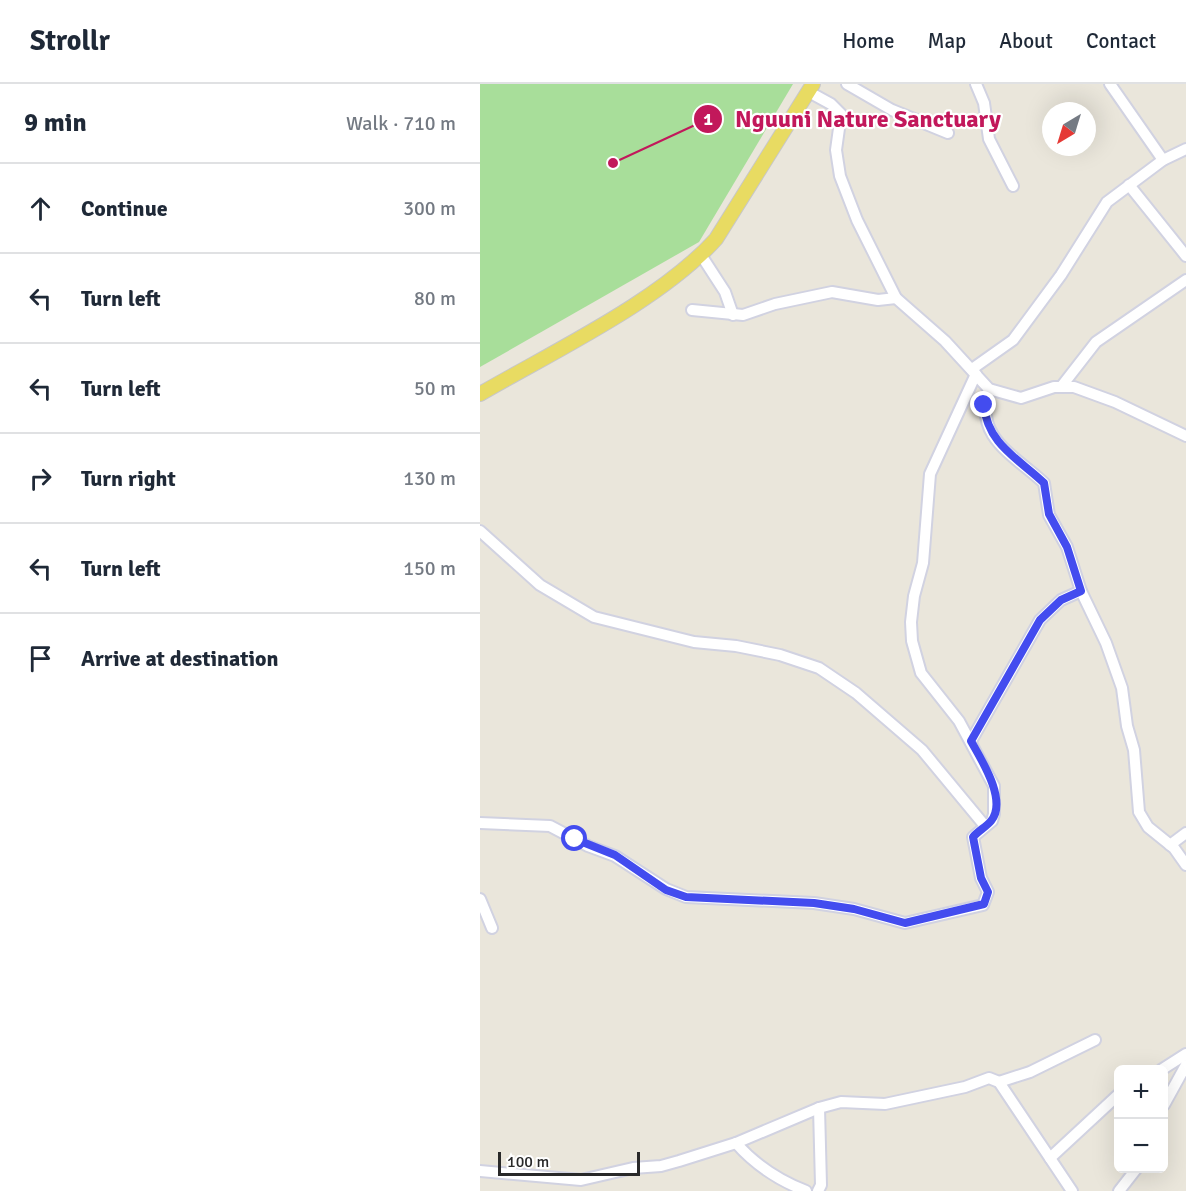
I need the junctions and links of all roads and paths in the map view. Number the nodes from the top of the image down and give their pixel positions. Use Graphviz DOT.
graph roads {
  1 [pos="847,84"];
  2 [pos="976,84"];
  3 [pos="1110,84"];
  4 [pos="811,88"];
  5 [pos="948,133"];
  6 [pos="1186,149"];
  7 [pos="1163,160"];
  8 [pos="1129,185"];
  9 [pos="1012,186"];
  10 [pos="701,255"];
  11 [pos="1186,256"];
  12 [pos="1186,280"];
  13 [pos="896,298"];
  14 [pos="692,310"];
  15 [pos="733,315"];
  16 [pos="974,372"];
  17 [pos="1061,387"];
  18 [pos="989,389"];
  19 [pos="480,394"];
  20 [pos="1186,436"];
  21 [pos="480,531"];
  22 [pos="1081,591"];
  23 [pos="971,741"];
  24 [pos="480,823"];
  25 [pos="985,826"];
  26 [pos="1186,833"];
  27 [pos="1170,845"];
  28 [pos="1186,866"];
  29 [pos="480,899"];
  30 [pos="492,928"];
  31 [pos="1095,1040"];
  32 [pos="1186,1054"];
  33 [pos="1186,1065"];
  34 [pos="1168,1066"];
  35 [pos="999,1082"];
  36 [pos="1168,1098"];
  37 [pos="1114,1100"];
  38 [pos="819,1108"];
  39 [pos="736,1143"];
  40 [pos="1050,1158"];
  41 [pos="480,1171"];
  42 [pos="1133,1173"];
  43 [pos="564,1179"];
  44 [pos="563,1191"];
  45 [pos="806,1191"];
  46 [pos="818,1191"];
  47 [pos="1072,1191"];
  48 [pos="1119,1191"];
  1 -- 5 [label="street"];
  2 -- 9 [label="street"];
  3 -- 7 [label="street"];
  4 -- 10 [label="main road"];
  4 -- 13 [label="street"];
  6 -- 7 [label="street"];
  7 -- 8 [label="street"];
  8 -- 11 [label="street"];
  8 -- 16 [label="street"];
  10 -- 15 [label="street"];
  10 -- 19 [label="main road"];
  12 -- 17 [label="street"];
  13 -- 15 [label="street"];
  13 -- 16 [label="street"];
  14 -- 15 [label="street"];
  16 -- 18 [label="street"];
  16 -- 23 [label="street"];
  17 -- 18 [label="street"];
  17 -- 20 [label="street"];
  18 -- 22 [label="street"];
  21 -- 25 [label="street"];
  22 -- 23 [label="street"];
  22 -- 27 [label="street"];
  23 -- 25 [label="street"];
  24 -- 25 [label="street"];
  26 -- 27 [label="street"];
  27 -- 28 [label="street"];
  29 -- 30 [label="street"];
  31 -- 35 [label="street"];
  32 -- 34 [label="street"];
  33 -- 36 [label="street"];
  35 -- 38 [label="street"];
  35 -- 40 [label="street"];
  37 -- 40 [label="street"];
  38 -- 39 [label="street"];
  38 -- 46 [label="street"];
  39 -- 43 [label="street"];
  39 -- 45 [label="street"];
  40 -- 47 [label="street"];
  41 -- 43 [label="street"];
  42 -- 48 [label="street"];
  43 -- 44 [label="street"];
}
